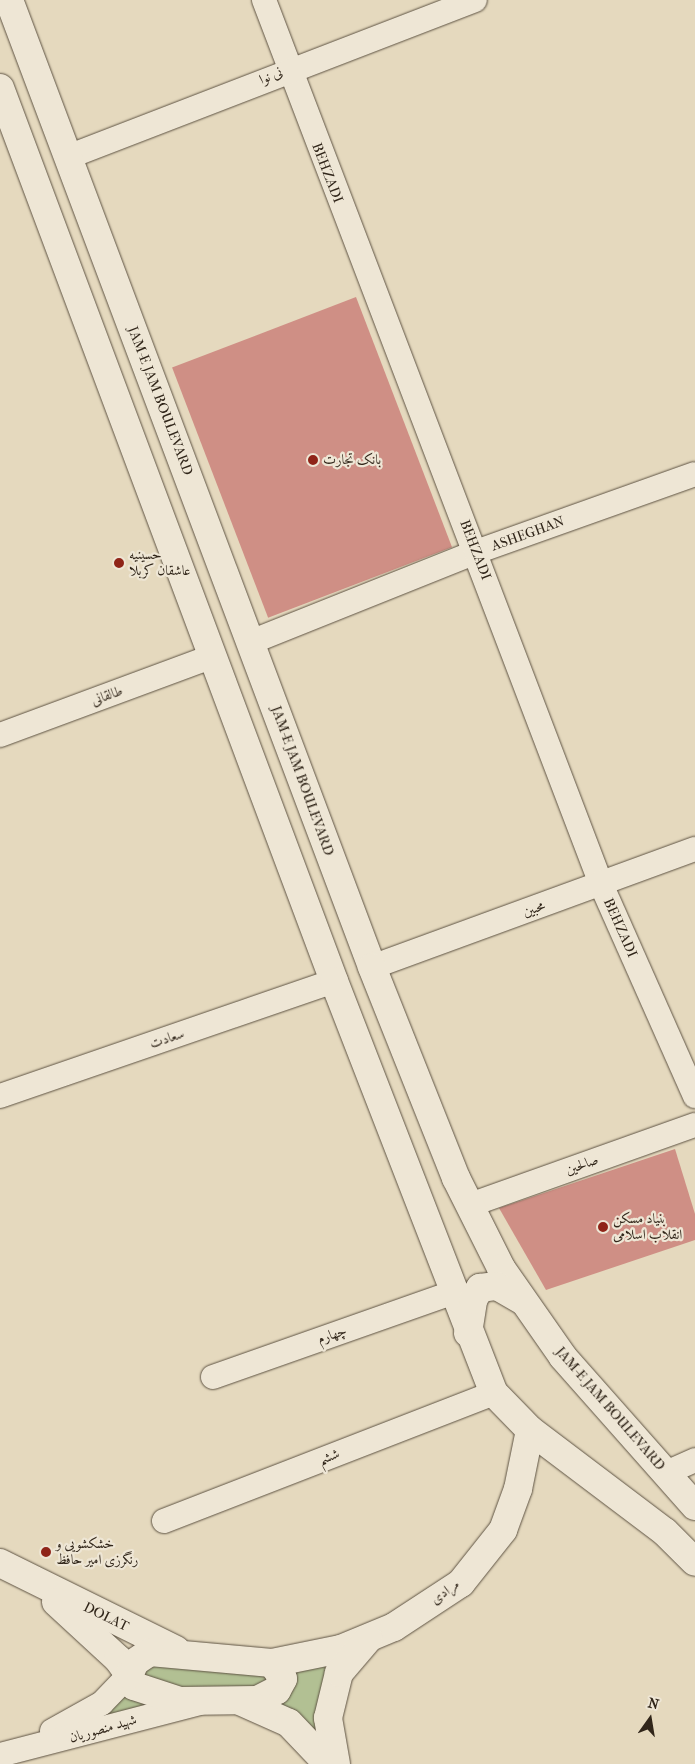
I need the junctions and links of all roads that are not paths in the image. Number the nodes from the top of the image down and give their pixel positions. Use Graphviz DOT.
graph roads {
  1 [pos="9,0"];
  2 [pos="264,0"];
  3 [pos="475,0"];
  4 [pos="287,69"];
  5 [pos="0,88"];
  6 [pos="68,157"];
  7 [pos="103,249"];
  8 [pos="66,262"];
  9 [pos="695,474"];
  10 [pos="476,552"];
  11 [pos="251,642"];
  12 [pos="213,656"];
  13 [pos="0,735"];
  14 [pos="695,849"];
  15 [pos="601,884"];
  16 [pos="372,967"];
  17 [pos="334,981"];
  18 [pos="0,1096"];
  19 [pos="695,1096"];
  20 [pos="695,1125"];
  21 [pos="470,1205"];
  22 [pos="452,1293"];
  23 [pos="526,1304"];
  24 [pos="468,1333"];
  25 [pos="213,1376"];
  26 [pos="494,1393"];
  27 [pos="530,1430"];
  28 [pos="695,1460"];
  29 [pos="666,1473"];
  30 [pos="695,1506"];
  31 [pos="164,1521"];
  32 [pos="695,1562"];
  33 [pos="0,1564"];
  34 [pos="31,1580"];
  35 [pos="370,1636"];
  36 [pos="181,1653"];
  37 [pos="272,1663"];
  38 [pos="129,1675"];
  39 [pos="205,1702"];
  40 [pos="242,1702"];
  41 [pos="0,1750"];
  42 [pos="0,1755"];
  43 [pos="328,1764"];
  44 [pos="336,1764"];
  1 -- 6 [label="main road, JAM-E JAM BOULEVARD"];
  2 -- 4 [label="street, BEHZADI"];
  3 -- 4 [label="street, نی نوا"];
  4 -- 6 [label="street, نی نوا"];
  4 -- 10 [label="street, BEHZADI"];
  5 -- 8 [label="main road"];
  6 -- 7 [label="main road, JAM-E JAM BOULEVARD"];
  7 -- 8 [label="main road"];
  7 -- 11 [label="main road, JAM-E JAM BOULEVARD"];
  8 -- 12 [label="main road"];
  9 -- 10 [label="street, ASHEGHAN"];
  10 -- 11 [label="street, ASHEGHAN"];
  10 -- 15 [label="street, BEHZADI"];
  11 -- 16 [label="main road, JAM-E JAM BOULEVARD"];
  12 -- 13 [label="street, طالقانی"];
  12 -- 17 [label="main road"];
  14 -- 15 [label="street, محبین"];
  15 -- 16 [label="street, محبین"];
  15 -- 19 [label="street, BEHZADI"];
  16 -- 21 [label="main road, JAM-E JAM BOULEVARD"];
  17 -- 18 [label="street, سعادت"];
  17 -- 22 [label="main road"];
  20 -- 21 [label="street, صالحین"];
  21 -- 23 [label="main road, JAM-E JAM BOULEVARD"];
  22 -- 24 [label="main road"];
  22 -- 25 [label="street, چهارم"];
  23 -- 24 [label="main road"];
  23 -- 29 [label="main road, JAM-E JAM BOULEVARD"];
  24 -- 26 [label="main road"];
  26 -- 27 [label="main road"];
  26 -- 31 [label="street, ششم"];
  27 -- 32 [label="main road"];
  27 -- 35 [label="main road, مرادی"];
  28 -- 29 [label="street"];
  29 -- 30 [label="main road, JAM-E JAM BOULEVARD"];
  33 -- 34 [label="main road, DOLAT"];
  34 -- 36 [label="main road, DOLAT"];
  34 -- 38 [label="main road, DOLAT"];
  35 -- 37 [label="main road, مرادی"];
  35 -- 44 [label="main road"];
  36 -- 37 [label="main road, مرادی"];
  36 -- 38 [label="main road, مرادی"];
  37 -- 40 [label="main road"];
  38 -- 39 [label="main road, DOLAT"];
  38 -- 41 [label="street, شهید منصوریان"];
  39 -- 40 [label="main road, DOLAT"];
  39 -- 42 [label="street, شهید منصوریان"];
  40 -- 43 [label="main road"];
}
